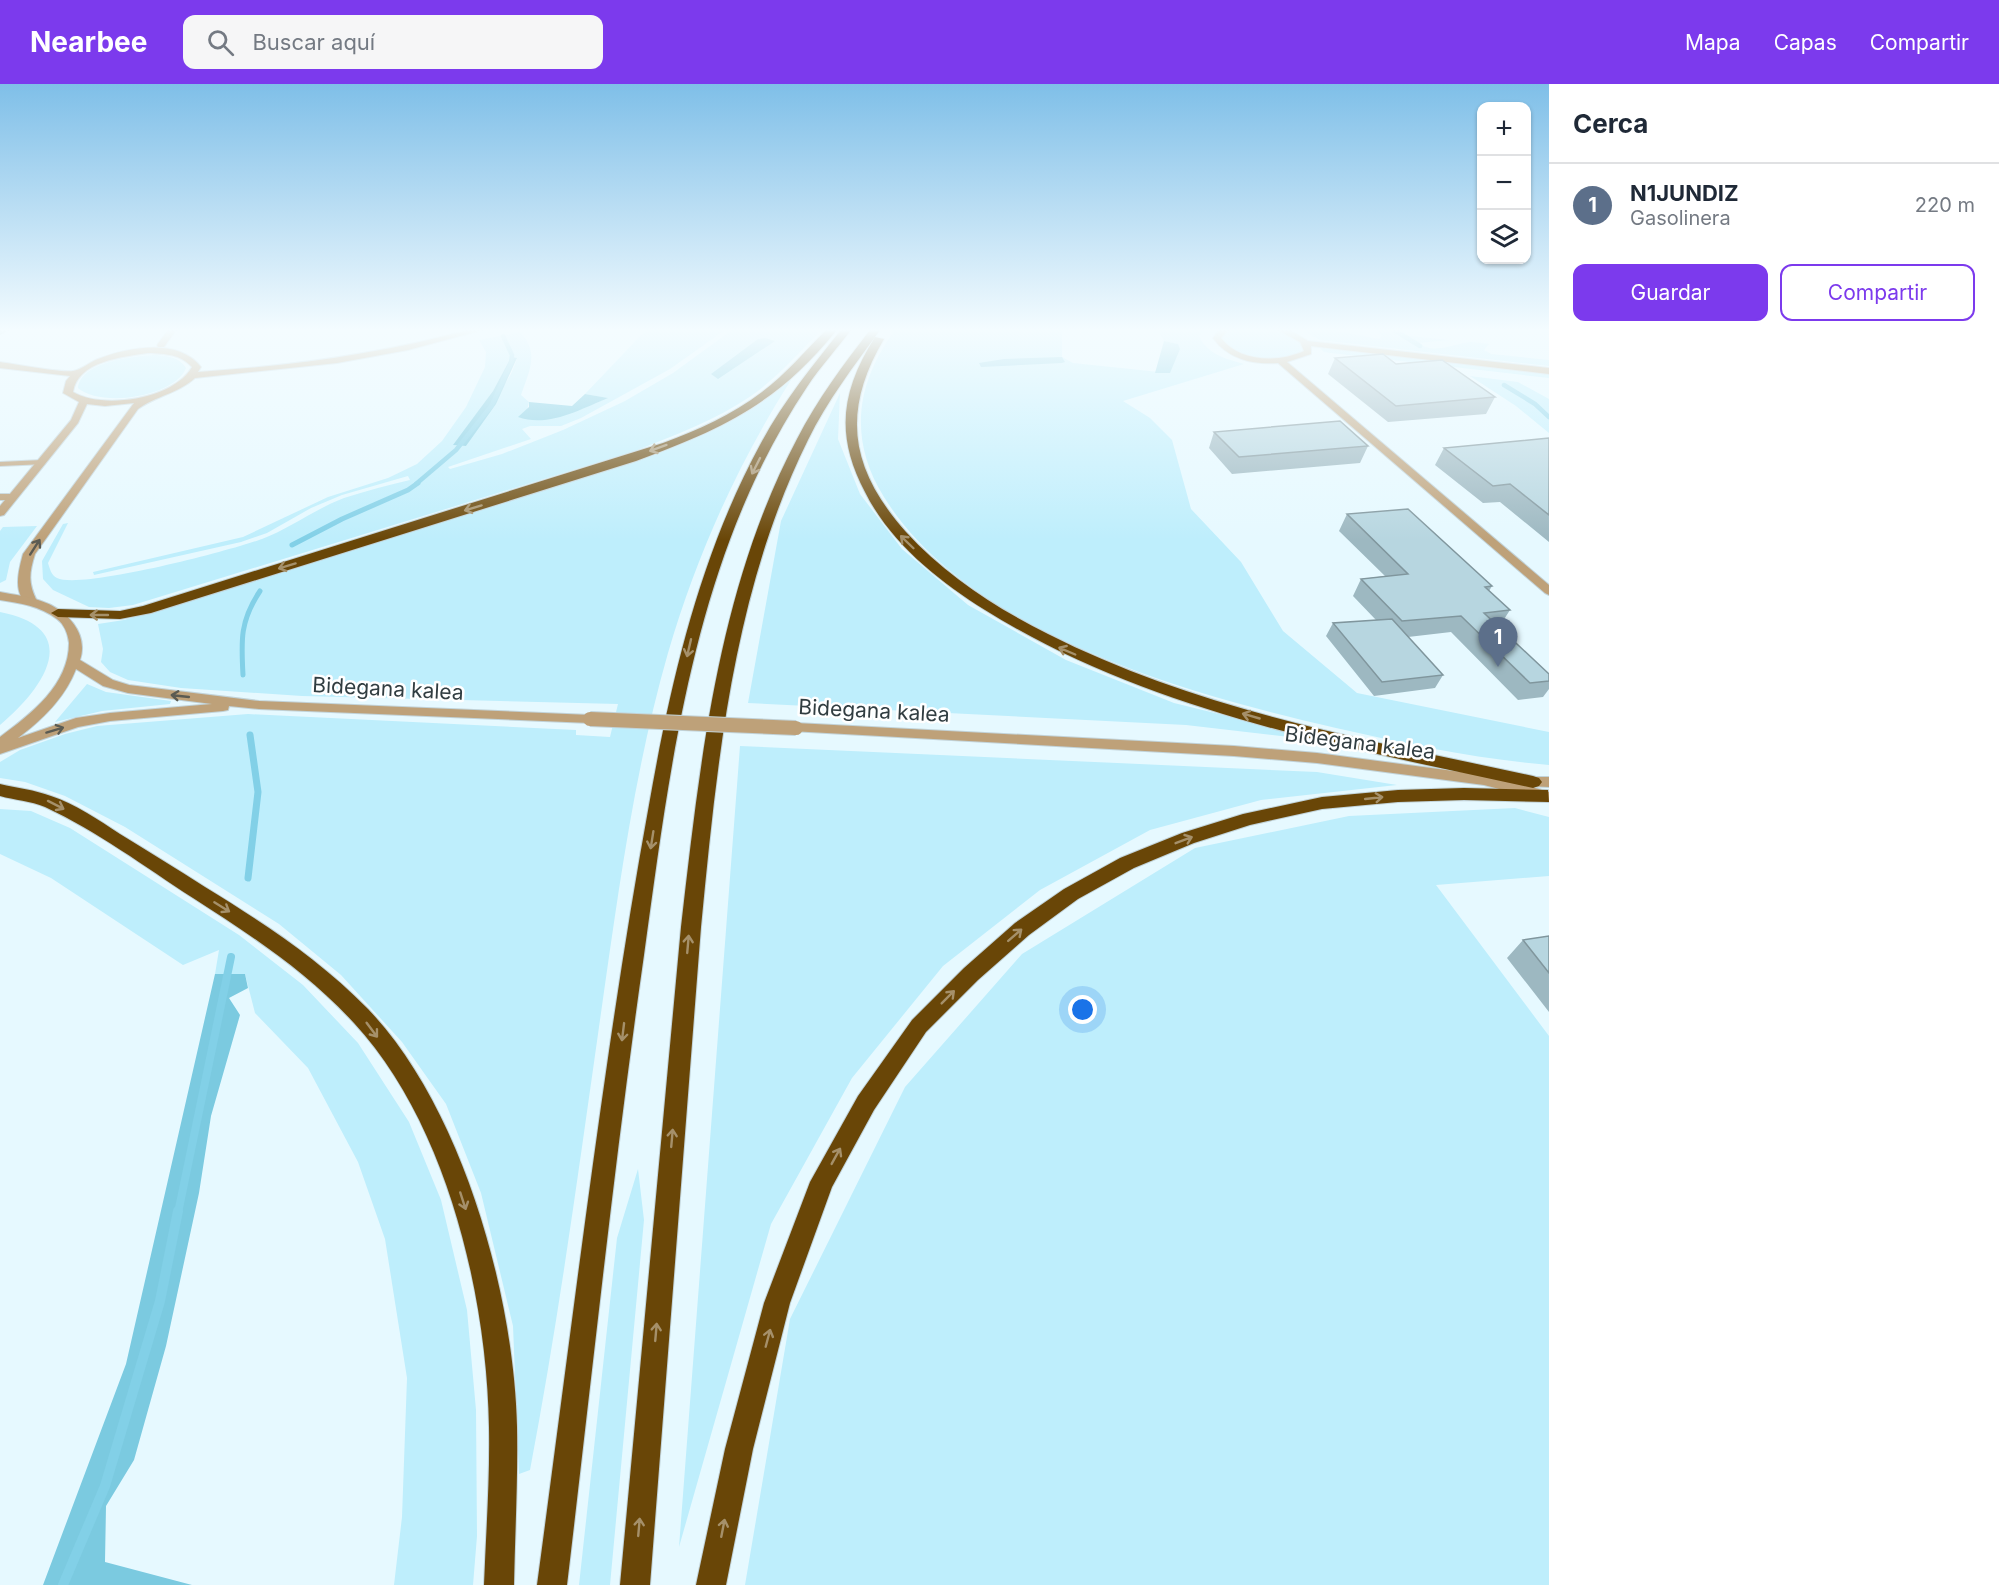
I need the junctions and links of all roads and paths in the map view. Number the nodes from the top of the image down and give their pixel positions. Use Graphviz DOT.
graph roads {
  1 [pos="135,400"];
  2 [pos="143,400"];
  3 [pos="758,400"];
  4 [pos="793,400"];
  5 [pos="824,400"];
  6 [pos="853,400"];
  7 [pos="1326,400"];
  8 [pos="84,401"];
  9 [pos="42,462"];
  10 [pos="0,464"];
  11 [pos="0,497"];
  12 [pos="13,497"];
  13 [pos="0,513"];
  14 [pos="1549,591"];
  15 [pos="0,596"];
  16 [pos="31,601"];
  17 [pos="58,613"];
  18 [pos="75,663"];
  19 [pos="259,705"];
  20 [pos="0,744"];
  21 [pos="0,749"];
  22 [pos="1484,780"];
  23 [pos="1545,789"];
  24 [pos="4,792"];
  25 [pos="499,1585"];
  26 [pos="552,1585"];
  27 [pos="635,1585"];
  28 [pos="711,1585"];
  1 -- 8 [label="street"];
  16 -- 2 [label="street, one-way"];
  3 -- 17 [label="highway, one-way"];
  4 -- 26 [label="highway, one-way"];
  27 -- 5 [label="highway, one-way"];
  23 -- 6 [label="highway, one-way"];
  7 -- 14 [label="street"];
  8 -- 9 [label="street"];
  9 -- 10 [label="lane"];
  9 -- 12 [label="street"];
  11 -- 12 [label="lane"];
  12 -- 13 [label="street"];
  15 -- 16 [label="street"];
  16 -- 17 [label="street"];
  17 -- 18 [label="street"];
  19 -- 18 [label="street, Bidegana kalea, one-way"];
  18 -- 20 [label="street"];
  21 -- 19 [label="street, Bidegana kalea, one-way"];
  19 -- 22 [label="street, Bidegana kalea, bridge"];
  22 -- 23 [label="street, Bidegana kalea"];
  22 -- 23 [label="street, Bidegana kalea"];
  28 -- 23 [label="highway, one-way"];
  24 -- 25 [label="highway, one-way"];
}
